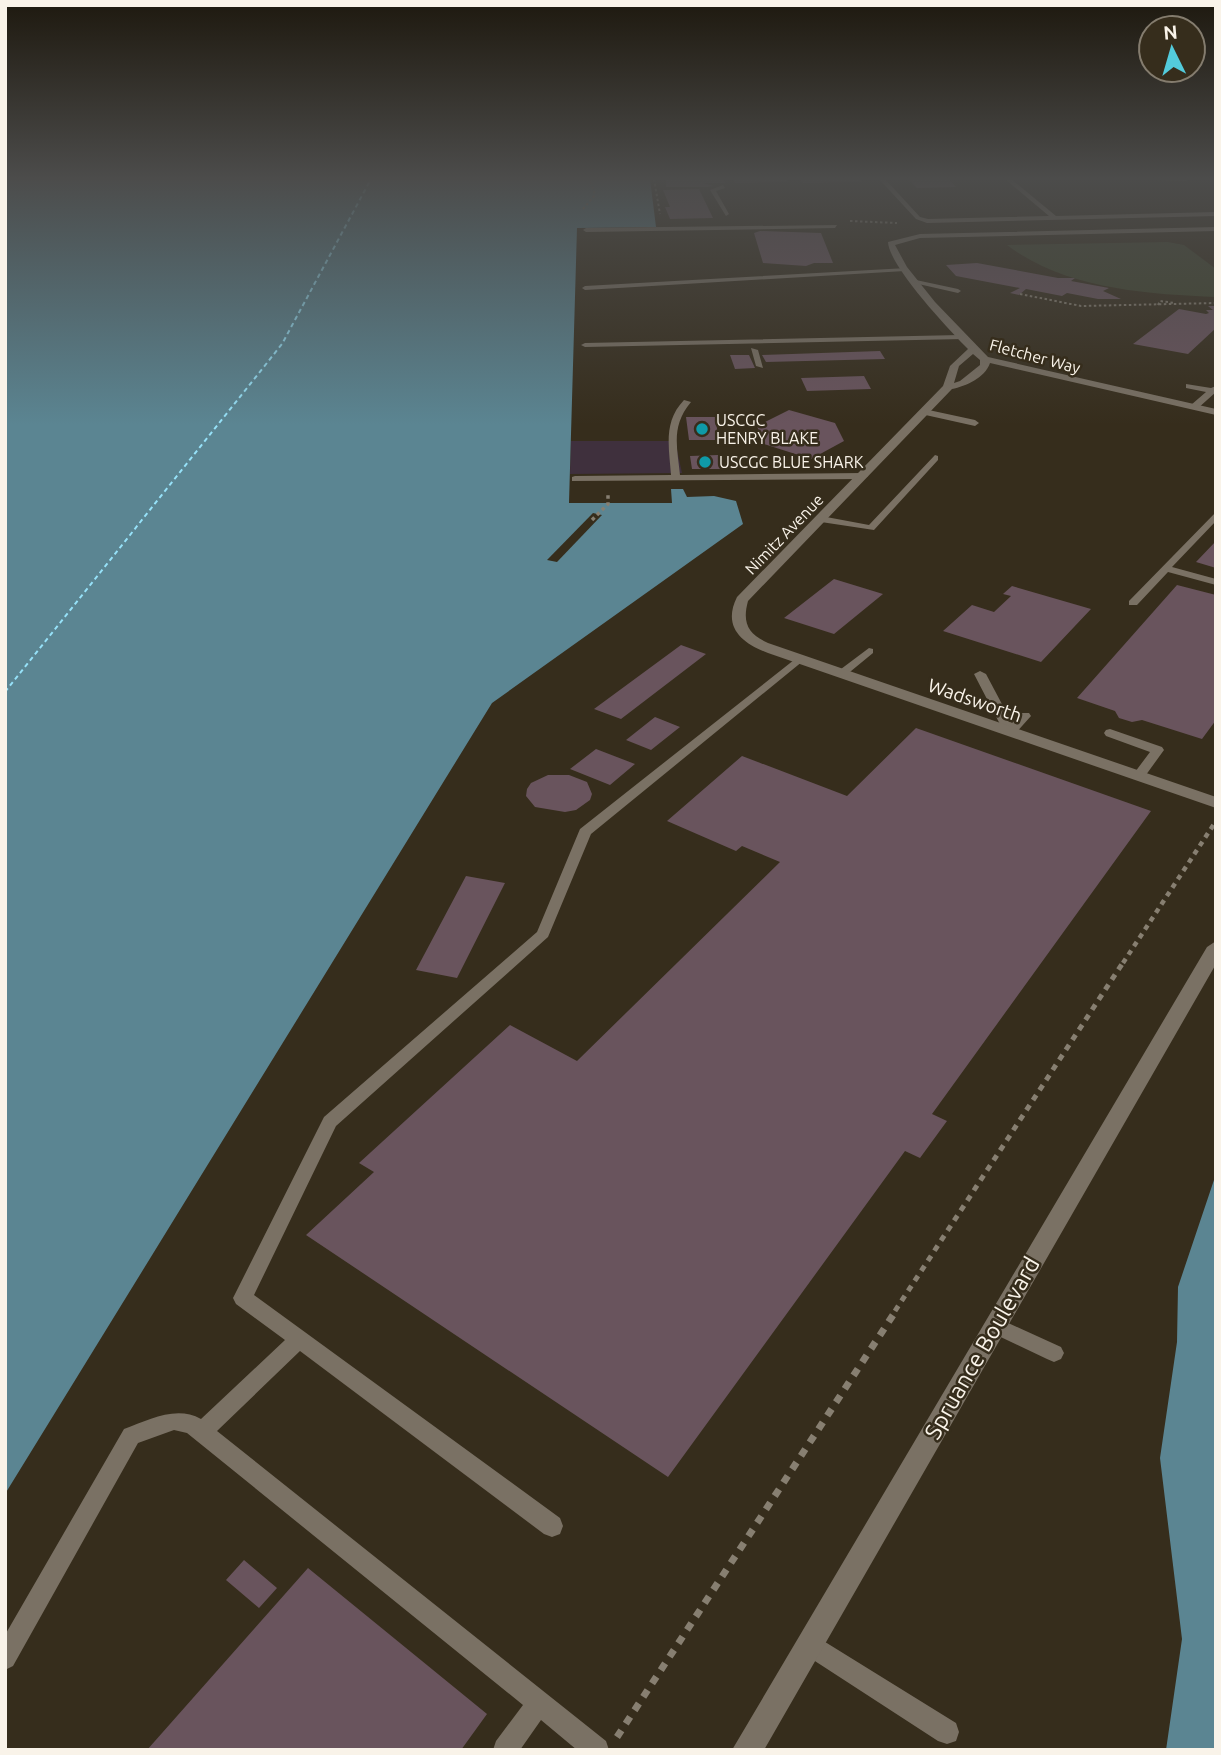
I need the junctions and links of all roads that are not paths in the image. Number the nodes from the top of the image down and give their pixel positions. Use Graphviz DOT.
graph roads {
  1 [pos="899,261"];
  2 [pos="905,269"];
  3 [pos="916,282"];
  4 [pos="585,288"];
  5 [pos="958,291"];
  6 [pos="960,337"];
  7 [pos="867,339"];
  8 [pos="717,342"];
  9 [pos="585,345"];
  10 [pos="754,350"];
  11 [pos="972,351"];
  12 [pos="985,359"];
  13 [pos="760,366"];
  14 [pos="1189,386"];
  15 [pos="948,387"];
  16 [pos="1214,389"];
  17 [pos="687,402"];
  18 [pos="1195,407"];
  19 [pos="924,412"];
  20 [pos="1216,412"];
  21 [pos="975,423"];
  22 [pos="935,458"];
  23 [pos="863,476"];
  24 [pos="676,478"];
  25 [pos="575,479"];
  26 [pos="1216,515"];
  27 [pos="821,519"];
  28 [pos="1167,569"];
  29 [pos="1216,582"];
  30 [pos="1133,603"];
  31 [pos="736,616"];
  32 [pos="869,651"];
  33 [pos="799,659"];
  34 [pos="841,674"];
  35 [pos="980,674"];
  36 [pos="1025,716"];
  37 [pos="1010,732"];
  38 [pos="1110,733"];
  39 [pos="1138,776"];
  40 [pos="1216,803"];
  41 [pos="1216,947"];
  42 [pos="995,1325"];
  43 [pos="300,1339"];
  44 [pos="1054,1353"];
  45 [pos="202,1432"];
  46 [pos="552,1526"];
  47 [pos="809,1644"];
  48 [pos="5,1658"];
  49 [pos="539,1703"];
  50 [pos="947,1732"];
  51 [pos="505,1750"];
  52 [pos="597,1750"];
  53 [pos="747,1750"];
  1 -- 2 [label="street, Fletcher Way"];
  2 -- 3 [label="street, Fletcher Way"];
  2 -- 4 [label="lane"];
  3 -- 5 [label="lane"];
  3 -- 6 [label="street, Fletcher Way"];
  6 -- 7 [label="lane"];
  6 -- 11 [label="street, Fletcher Way"];
  7 -- 8 [label="lane"];
  7 -- 10 [label="lane"];
  8 -- 9 [label="lane"];
  8 -- 10 [label="lane"];
  10 -- 13 [label="lane"];
  11 -- 12 [label="street, Fletcher Way"];
  11 -- 15 [label="street, Nimitz Avenue"];
  12 -- 15 [label="street, Nimitz Avenue"];
  12 -- 18 [label="street, Fletcher Way"];
  14 -- 16 [label="lane"];
  15 -- 19 [label="street, Nimitz Avenue"];
  16 -- 18 [label="lane"];
  17 -- 24 [label="lane"];
  18 -- 20 [label="street, Fletcher Way"];
  19 -- 21 [label="lane"];
  19 -- 23 [label="street, Nimitz Avenue"];
  22 -- 27 [label="lane"];
  23 -- 24 [label="lane"];
  23 -- 27 [label="street, Nimitz Avenue"];
  24 -- 25 [label="lane"];
  26 -- 28 [label="lane"];
  27 -- 31 [label="street, Nimitz Avenue"];
  28 -- 29 [label="lane"];
  28 -- 30 [label="lane"];
  31 -- 33 [label="street, Wadsworth"];
  32 -- 34 [label="lane"];
  33 -- 34 [label="street, Wadsworth"];
  33 -- 43 [label="lane"];
  34 -- 37 [label="street, Wadsworth"];
  35 -- 37 [label="lane"];
  36 -- 37 [label="lane"];
  37 -- 39 [label="street, Wadsworth"];
  38 -- 39 [label="lane"];
  39 -- 40 [label="street, Wadsworth"];
  41 -- 42 [label="street, Spruance Boulevard"];
  42 -- 44 [label="lane"];
  42 -- 47 [label="street, Spruance Boulevard"];
  43 -- 45 [label="lane"];
  43 -- 46 [label="lane"];
  45 -- 48 [label="lane"];
  45 -- 49 [label="lane"];
  47 -- 50 [label="lane"];
  47 -- 53 [label="street, Spruance Boulevard"];
  49 -- 51 [label="lane"];
  49 -- 52 [label="lane"];
}
